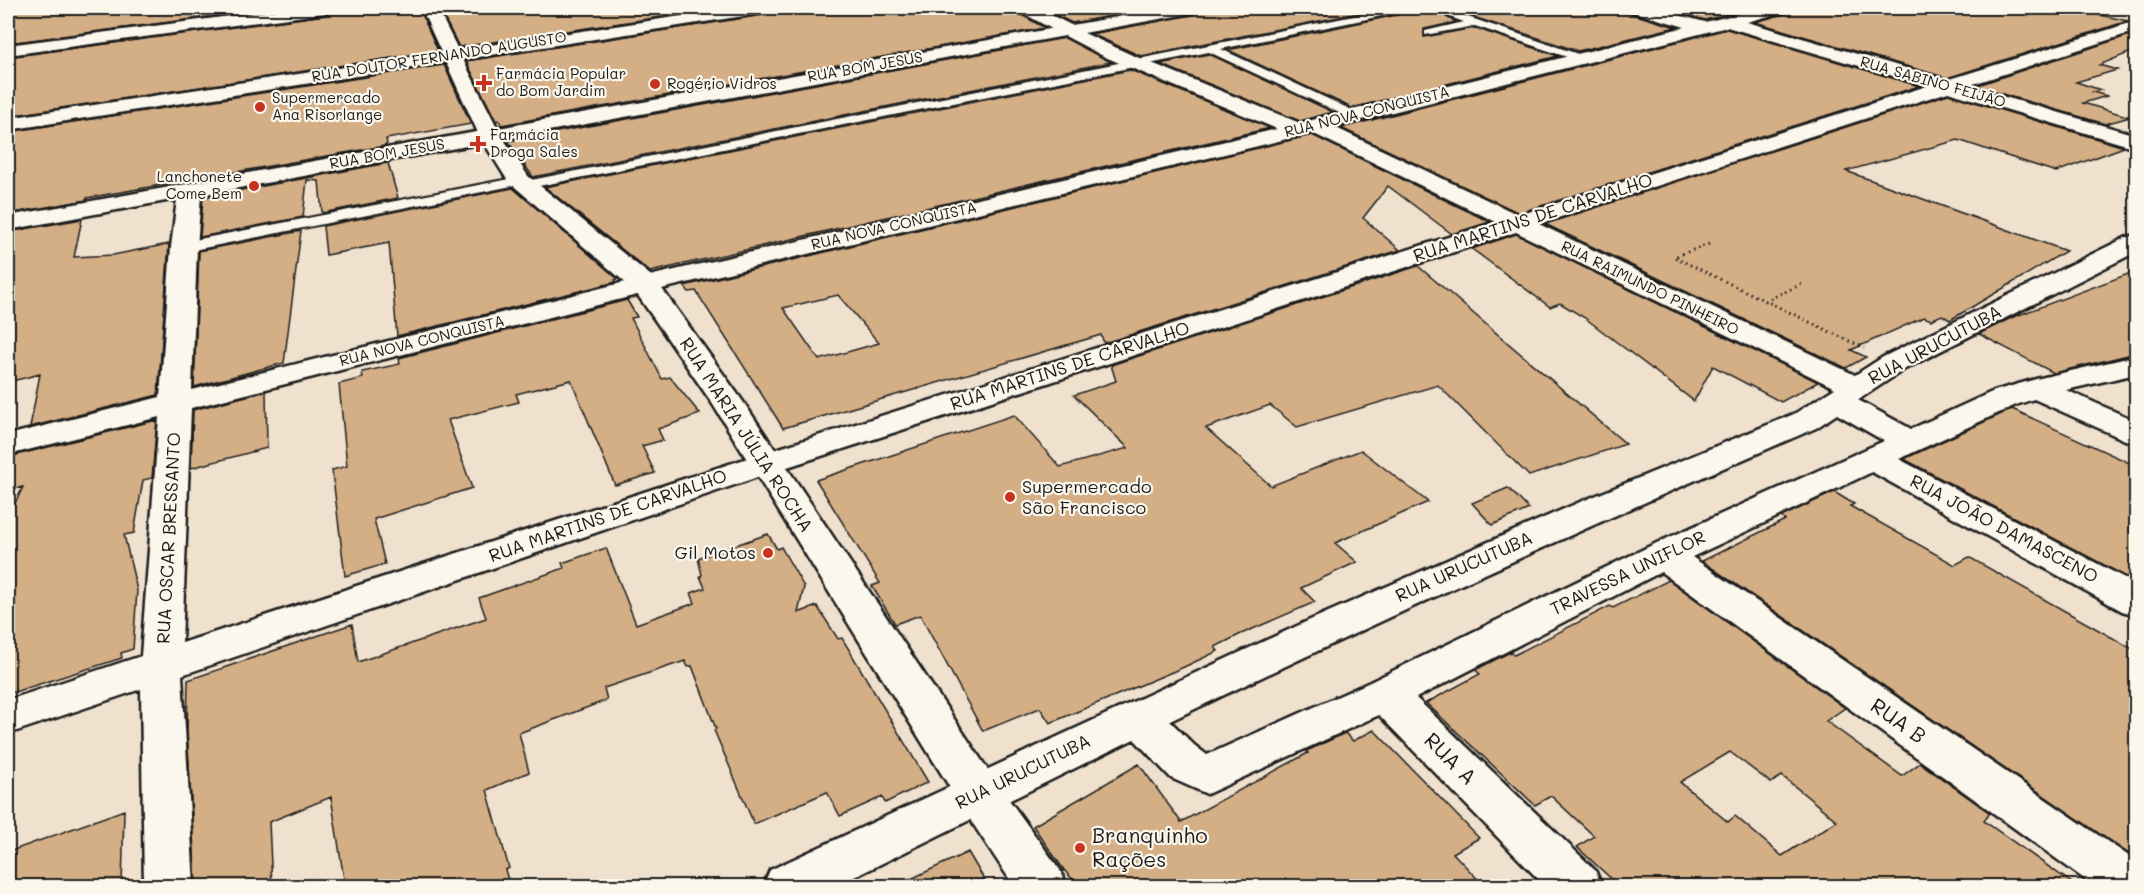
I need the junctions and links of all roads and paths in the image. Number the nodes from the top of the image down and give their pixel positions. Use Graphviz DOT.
graph roads {
  1 [pos="326,8"];
  2 [pos="429,8"];
  3 [pos="764,8"];
  4 [pos="1025,8"];
  5 [pos="1192,8"];
  6 [pos="1406,8"];
  7 [pos="1636,8"];
  8 [pos="1781,8"];
  9 [pos="1453,15"];
  10 [pos="1475,22"];
  11 [pos="1729,22"];
  12 [pos="2136,26"];
  13 [pos="1705,28"];
  14 [pos="1067,30"];
  15 [pos="1429,33"];
  16 [pos="1212,49"];
  17 [pos="8,50"];
  18 [pos="451,55"];
  19 [pos="1580,58"];
  20 [pos="1135,64"];
  21 [pos="1948,86"];
  22 [pos="1352,115"];
  23 [pos="8,124"];
  24 [pos="1306,128"];
  25 [pos="490,135"];
  26 [pos="2136,142"];
  27 [pos="522,183"];
  28 [pos="190,190"];
  29 [pos="8,223"];
  30 [pos="1517,224"];
  31 [pos="2136,242"];
  32 [pos="1709,244"];
  33 [pos="184,247"];
  34 [pos="1804,283"];
  35 [pos="645,285"];
  36 [pos="1764,302"];
  37 [pos="1894,363"];
  38 [pos="2136,365"];
  39 [pos="2036,388"];
  40 [pos="1846,394"];
  41 [pos="177,401"];
  42 [pos="2136,433"];
  43 [pos="1909,441"];
  44 [pos="8,445"];
  45 [pos="1871,458"];
  46 [pos="766,463"];
  47 [pos="1663,555"];
  48 [pos="2136,601"];
  49 [pos="161,666"];
  50 [pos="1385,693"];
  51 [pos="1140,716"];
  52 [pos="8,717"];
  53 [pos="978,793"];
  54 [pos="169,886"];
  55 [pos="788,886"];
  56 [pos="1042,886"];
  57 [pos="1577,886"];
  58 [pos="2133,886"];
  1 -- 17 [label="street"];
  2 -- 18 [label="street, RUA MARIA JÚLIA ROCHA"];
  3 -- 18 [label="street, RUA DOUTOR FERNANDO AUGUSTO"];
  4 -- 14 [label="street"];
  5 -- 14 [label="street, RUA BOM JESUS"];
  6 -- 16 [label="lane"];
  7 -- 13 [label="street"];
  8 -- 11 [label="street, RUA NOVA CONQUISTA"];
  9 -- 10 [label="lane"];
  10 -- 15 [label="lane"];
  10 -- 19 [label="lane"];
  11 -- 13 [label="street, RUA NOVA CONQUISTA"];
  11 -- 21 [label="street, RUA SABINO FEIJÃO"];
  12 -- 21 [label="street, RUA MARTINS DE CARVALHO"];
  13 -- 19 [label="street, RUA NOVA CONQUISTA"];
  14 -- 20 [label="street, RUA RAIMUNDO PINHEIRO"];
  14 -- 25 [label="street, RUA BOM JESUS"];
  16 -- 20 [label="lane"];
  16 -- 22 [label="lane"];
  18 -- 23 [label="street, RUA DOUTOR FERNANDO AUGUSTO"];
  18 -- 25 [label="street, RUA MARIA JÚLIA ROCHA"];
  19 -- 22 [label="street, RUA NOVA CONQUISTA"];
  20 -- 24 [label="street, RUA RAIMUNDO PINHEIRO"];
  20 -- 27 [label="lane"];
  21 -- 26 [label="street, RUA SABINO FEIJÃO"];
  21 -- 30 [label="street, RUA MARTINS DE CARVALHO"];
  22 -- 24 [label="street, RUA NOVA CONQUISTA"];
  24 -- 30 [label="street, RUA RAIMUNDO PINHEIRO"];
  24 -- 35 [label="street, RUA NOVA CONQUISTA"];
  25 -- 27 [label="street, RUA MARIA JÚLIA ROCHA"];
  25 -- 28 [label="street, RUA BOM JESUS"];
  27 -- 33 [label="lane"];
  27 -- 35 [label="street, RUA MARIA JÚLIA ROCHA"];
  28 -- 29 [label="street, RUA BOM JESUS"];
  28 -- 33 [label="street, RUA OSCAR BRESSANTO"];
  30 -- 40 [label="street, RUA RAIMUNDO PINHEIRO"];
  30 -- 46 [label="street, RUA MARTINS DE CARVALHO"];
  31 -- 37 [label="street, RUA URUCUTUBA"];
  32 -- 36 [label="path"];
  33 -- 41 [label="street, RUA OSCAR BRESSANTO"];
  34 -- 36 [label="path"];
  35 -- 41 [label="street, RUA NOVA CONQUISTA"];
  35 -- 46 [label="street, RUA MARIA JÚLIA ROCHA"];
  36 -- 37 [label="path"];
  37 -- 40 [label="street, RUA URUCUTUBA"];
  38 -- 39 [label="street, TRAVESSA UNIFLOR"];
  39 -- 42 [label="street"];
  39 -- 43 [label="street, TRAVESSA UNIFLOR"];
  40 -- 43 [label="street, RUA RAIMUNDO PINHEIRO"];
  40 -- 51 [label="street, RUA URUCUTUBA"];
  41 -- 44 [label="street, RUA NOVA CONQUISTA"];
  41 -- 49 [label="street, RUA OSCAR BRESSANTO"];
  43 -- 45 [label="street, TRAVESSA UNIFLOR"];
  45 -- 47 [label="street, TRAVESSA UNIFLOR"];
  45 -- 48 [label="street, RUA JOÃO DAMASCENO"];
  46 -- 49 [label="street, RUA MARTINS DE CARVALHO"];
  46 -- 53 [label="street, RUA MARIA JÚLIA ROCHA"];
  47 -- 50 [label="street, TRAVESSA UNIFLOR"];
  47 -- 58 [label="street, RUA B"];
  49 -- 52 [label="street, RUA MARTINS DE CARVALHO"];
  49 -- 54 [label="street, RUA OSCAR BRESSANTO"];
  50 -- 51 [label="street, TRAVESSA UNIFLOR"];
  50 -- 57 [label="street, RUA A"];
  51 -- 53 [label="street, RUA URUCUTUBA"];
  53 -- 55 [label="street, RUA URUCUTUBA"];
  53 -- 56 [label="street, RUA MARIA JÚLIA ROCHA"];
}
